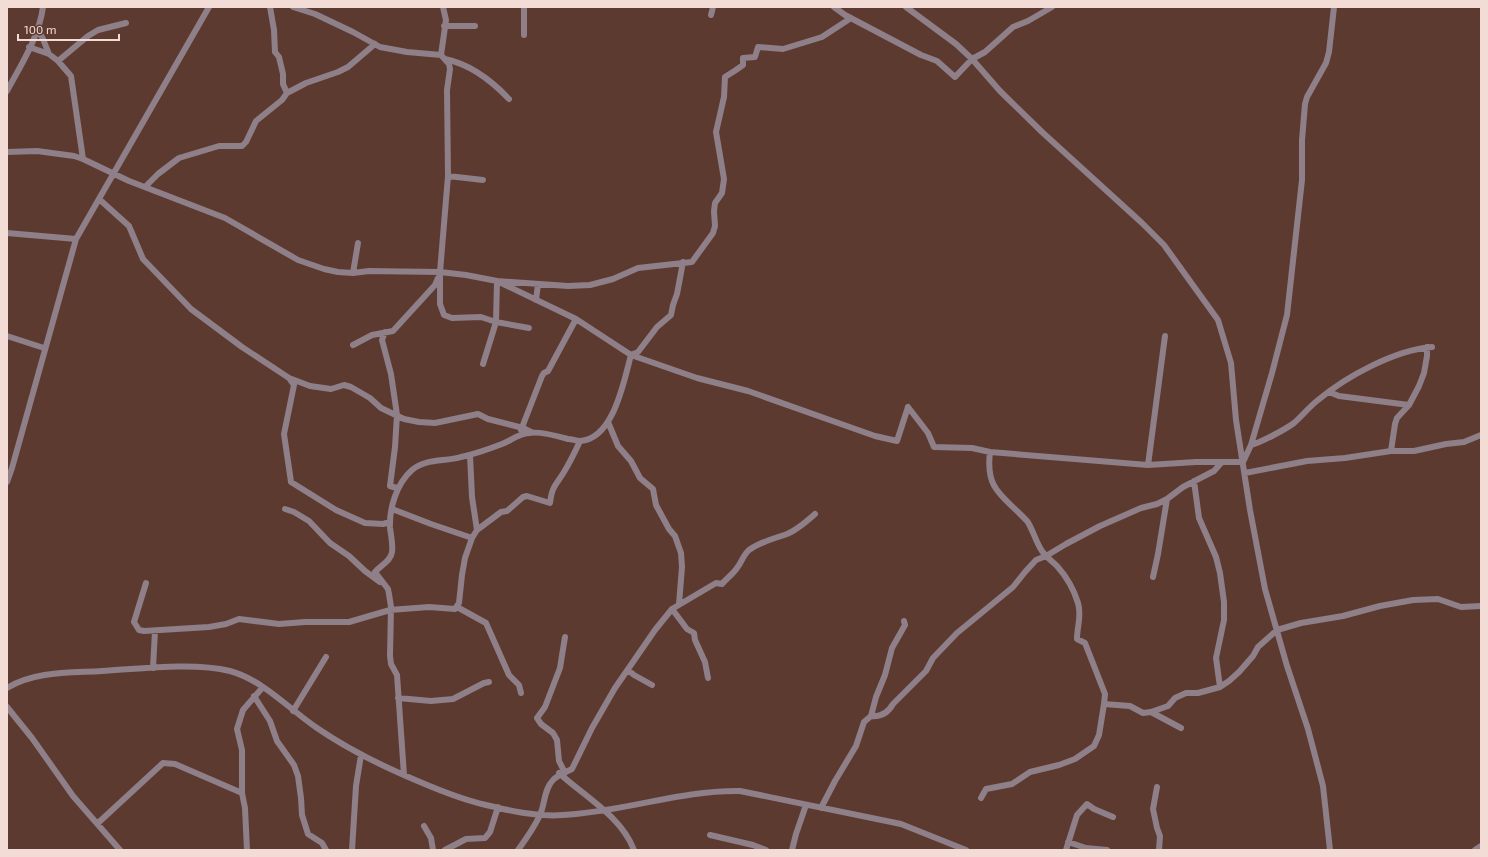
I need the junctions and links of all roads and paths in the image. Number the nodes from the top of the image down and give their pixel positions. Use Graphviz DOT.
graph roads {
  1 [pos="43,7"];
  2 [pos="209,7"];
  3 [pos="270,7"];
  4 [pos="293,7"];
  5 [pos="443,7"];
  6 [pos="524,7"];
  7 [pos="713,7"];
  8 [pos="834,7"];
  9 [pos="906,7"];
  10 [pos="1052,7"];
  11 [pos="1334,7"];
  12 [pos="711,16"];
  13 [pos="851,18"];
  14 [pos="126,23"];
  15 [pos="444,26"];
  16 [pos="474,26"];
  17 [pos="38,30"];
  18 [pos="524,35"];
  19 [pos="375,44"];
  20 [pos="30,47"];
  21 [pos="49,54"];
  22 [pos="443,57"];
  23 [pos="972,59"];
  24 [pos="58,61"];
  25 [pos="7,91"];
  26 [pos="287,93"];
  27 [pos="509,99"];
  28 [pos="7,152"];
  29 [pos="83,159"];
  30 [pos="113,174"];
  31 [pos="448,176"];
  32 [pos="483,180"];
  33 [pos="145,187"];
  34 [pos="99,199"];
  35 [pos="7,233"];
  36 [pos="76,239"];
  37 [pos="358,243"];
  38 [pos="683,262"];
  39 [pos="440,272"];
  40 [pos="353,273"];
  41 [pos="497,281"];
  42 [pos="538,284"];
  43 [pos="536,300"];
  44 [pos="576,319"];
  45 [pos="496,322"];
  46 [pos="529,328"];
  47 [pos="385,332"];
  48 [pos="7,336"];
  49 [pos="1165,336"];
  50 [pos="353,345"];
  51 [pos="44,348"];
  52 [pos="631,354"];
  53 [pos="483,364"];
  54 [pos="290,378"];
  55 [pos="1329,392"];
  56 [pos="1409,405"];
  57 [pos="396,415"];
  58 [pos="608,422"];
  59 [pos="523,428"];
  60 [pos="531,432"];
  61 [pos="1481,434"];
  62 [pos="518,435"];
  63 [pos="580,441"];
  64 [pos="1250,445"];
  65 [pos="1391,451"];
  66 [pos="990,452"];
  67 [pos="470,455"];
  68 [pos="1243,462"];
  69 [pos="1221,463"];
  70 [pos="1148,465"];
  71 [pos="1245,473"];
  72 [pos="1194,481"];
  73 [pos="7,482"];
  74 [pos="397,488"];
  75 [pos="1166,499"];
  76 [pos="285,509"];
  77 [pos="392,509"];
  78 [pos="815,514"];
  79 [pos="390,522"];
  80 [pos="477,530"];
  81 [pos="472,538"];
  82 [pos="1046,556"];
  83 [pos="1153,577"];
  84 [pos="146,583"];
  85 [pos="383,584"];
  86 [pos="679,604"];
  87 [pos="1481,606"];
  88 [pos="457,607"];
  89 [pos="672,609"];
  90 [pos="390,610"];
  91 [pos="904,621"];
  92 [pos="155,630"];
  93 [pos="1277,630"];
  94 [pos="565,637"];
  95 [pos="326,657"];
  96 [pos="153,668"];
  97 [pos="628,670"];
  98 [pos="708,678"];
  99 [pos="489,682"];
  100 [pos="652,685"];
  101 [pos="262,687"];
  102 [pos="1220,687"];
  103 [pos="7,688"];
  104 [pos="521,692"];
  105 [pos="254,696"];
  106 [pos="398,698"];
  107 [pos="1104,704"];
  108 [pos="7,707"];
  109 [pos="293,711"];
  110 [pos="1151,712"];
  111 [pos="871,716"];
  112 [pos="1181,728"];
  113 [pos="360,755"];
  114 [pos="562,773"];
  115 [pos="404,775"];
  116 [pos="1157,787"];
  117 [pos="242,793"];
  118 [pos="981,798"];
  119 [pos="806,805"];
  120 [pos="498,808"];
  121 [pos="821,808"];
  122 [pos="604,811"];
  123 [pos="540,814"];
  124 [pos="1113,817"];
  125 [pos="98,823"];
  126 [pos="424,826"];
  127 [pos="710,835"];
  128 [pos="1068,842"];
  129 [pos="1481,846"];
  130 [pos="120,850"];
  131 [pos="247,850"];
  132 [pos="326,850"];
  133 [pos="352,850"];
  134 [pos="433,850"];
  135 [pos="445,850"];
  136 [pos="518,850"];
  137 [pos="634,850"];
  138 [pos="766,850"];
  139 [pos="792,850"];
  140 [pos="966,850"];
  141 [pos="1066,850"];
  142 [pos="1107,850"];
  143 [pos="1159,850"];
  144 [pos="1330,850"];
  145 [pos="1475,850"];
  1 -- 17 [label="street"];
  2 -- 30 [label="street"];
  3 -- 26 [label="street"];
  4 -- 19 [label="street"];
  5 -- 15 [label="street"];
  6 -- 18 [label="street"];
  7 -- 12 [label="street"];
  8 -- 13 [label="street"];
  9 -- 23 [label="street"];
  10 -- 23 [label="street"];
  11 -- 64 [label="street"];
  13 -- 23 [label="street"];
  13 -- 38 [label="street"];
  14 -- 24 [label="street"];
  15 -- 16 [label="street"];
  15 -- 22 [label="street"];
  17 -- 20 [label="street"];
  17 -- 21 [label="street"];
  19 -- 22 [label="street"];
  19 -- 26 [label="street"];
  20 -- 21 [label="street"];
  20 -- 25 [label="street"];
  21 -- 24 [label="street"];
  22 -- 27 [label="street"];
  22 -- 31 [label="street"];
  23 -- 68 [label="street"];
  24 -- 29 [label="street"];
  26 -- 33 [label="street"];
  28 -- 29 [label="street"];
  29 -- 30 [label="street"];
  30 -- 33 [label="street"];
  30 -- 34 [label="street"];
  31 -- 32 [label="street"];
  31 -- 39 [label="street"];
  33 -- 40 [label="street"];
  34 -- 36 [label="street"];
  34 -- 54 [label="street"];
  35 -- 36 [label="street"];
  36 -- 51 [label="street"];
  37 -- 40 [label="street"];
  38 -- 42 [label="street"];
  38 -- 52 [label="street"];
  39 -- 40 [label="street"];
  39 -- 41 [label="street"];
  39 -- 45 [label="street"];
  39 -- 47 [label="street"];
  41 -- 42 [label="street"];
  41 -- 43 [label="street"];
  41 -- 45 [label="street"];
  42 -- 43 [label="street"];
  43 -- 44 [label="street"];
  44 -- 52 [label="street"];
  44 -- 59 [label="street"];
  45 -- 46 [label="street"];
  45 -- 53 [label="street"];
  47 -- 50 [label="street"];
  47 -- 57 [label="street"];
  48 -- 51 [label="street"];
  49 -- 70 [label="street"];
  51 -- 73 [label="street"];
  52 -- 58 [label="street"];
  52 -- 66 [label="street"];
  54 -- 57 [label="street"];
  54 -- 79 [label="street"];
  55 -- 56 [label="street"];
  55 -- 56 [label="street"];
  55 -- 64 [label="street"];
  56 -- 65 [label="street"];
  57 -- 59 [label="street"];
  57 -- 74 [label="street"];
  58 -- 63 [label="street"];
  58 -- 86 [label="street"];
  59 -- 60 [label="street"];
  59 -- 62 [label="street"];
  60 -- 62 [label="street"];
  60 -- 63 [label="street"];
  61 -- 65 [label="street"];
  62 -- 67 [label="street"];
  63 -- 80 [label="street"];
  64 -- 68 [label="street"];
  65 -- 71 [label="street"];
  66 -- 70 [label="street"];
  66 -- 82 [label="street"];
  67 -- 74 [label="street"];
  67 -- 80 [label="street"];
  68 -- 69 [label="street"];
  68 -- 71 [label="street"];
  69 -- 70 [label="street"];
  69 -- 72 [label="street"];
  71 -- 93 [label="street"];
  72 -- 75 [label="street"];
  72 -- 102 [label="street"];
  74 -- 77 [label="street"];
  75 -- 82 [label="street"];
  75 -- 83 [label="street"];
  76 -- 85 [label="street"];
  77 -- 79 [label="street"];
  77 -- 81 [label="street"];
  78 -- 86 [label="street"];
  79 -- 85 [label="street"];
  80 -- 81 [label="street"];
  81 -- 88 [label="street"];
  82 -- 107 [label="street"];
  82 -- 111 [label="street"];
  84 -- 92 [label="street"];
  85 -- 90 [label="street"];
  86 -- 89 [label="street"];
  87 -- 93 [label="street"];
  88 -- 90 [label="street"];
  88 -- 104 [label="street"];
  89 -- 97 [label="street"];
  89 -- 98 [label="street"];
  90 -- 92 [label="street"];
  90 -- 106 [label="street"];
  91 -- 111 [label="street"];
  92 -- 96 [label="street"];
  93 -- 102 [label="street"];
  93 -- 144 [label="street"];
  94 -- 114 [label="street"];
  95 -- 109 [label="street"];
  96 -- 101 [label="street"];
  96 -- 103 [label="street"];
  97 -- 100 [label="street"];
  97 -- 114 [label="street"];
  99 -- 106 [label="street"];
  101 -- 105 [label="street"];
  101 -- 109 [label="street"];
  102 -- 110 [label="street"];
  105 -- 117 [label="street"];
  105 -- 132 [label="street"];
  106 -- 115 [label="street"];
  107 -- 110 [label="street"];
  107 -- 118 [label="street"];
  108 -- 125 [label="street"];
  109 -- 113 [label="street"];
  110 -- 112 [label="street"];
  111 -- 121 [label="street"];
  113 -- 115 [label="street"];
  113 -- 133 [label="street"];
  114 -- 122 [label="street"];
  114 -- 123 [label="street"];
  115 -- 120 [label="street"];
  116 -- 143 [label="street"];
  117 -- 125 [label="street"];
  117 -- 131 [label="street"];
  119 -- 121 [label="street"];
  119 -- 122 [label="street"];
  119 -- 139 [label="street"];
  120 -- 123 [label="street"];
  120 -- 135 [label="street"];
  121 -- 140 [label="street"];
  122 -- 123 [label="street"];
  122 -- 137 [label="street"];
  123 -- 136 [label="street"];
  124 -- 128 [label="street"];
  125 -- 130 [label="street"];
  126 -- 134 [label="street"];
  127 -- 138 [label="street"];
  128 -- 141 [label="street"];
  128 -- 142 [label="street"];
  129 -- 145 [label="street"];
}
